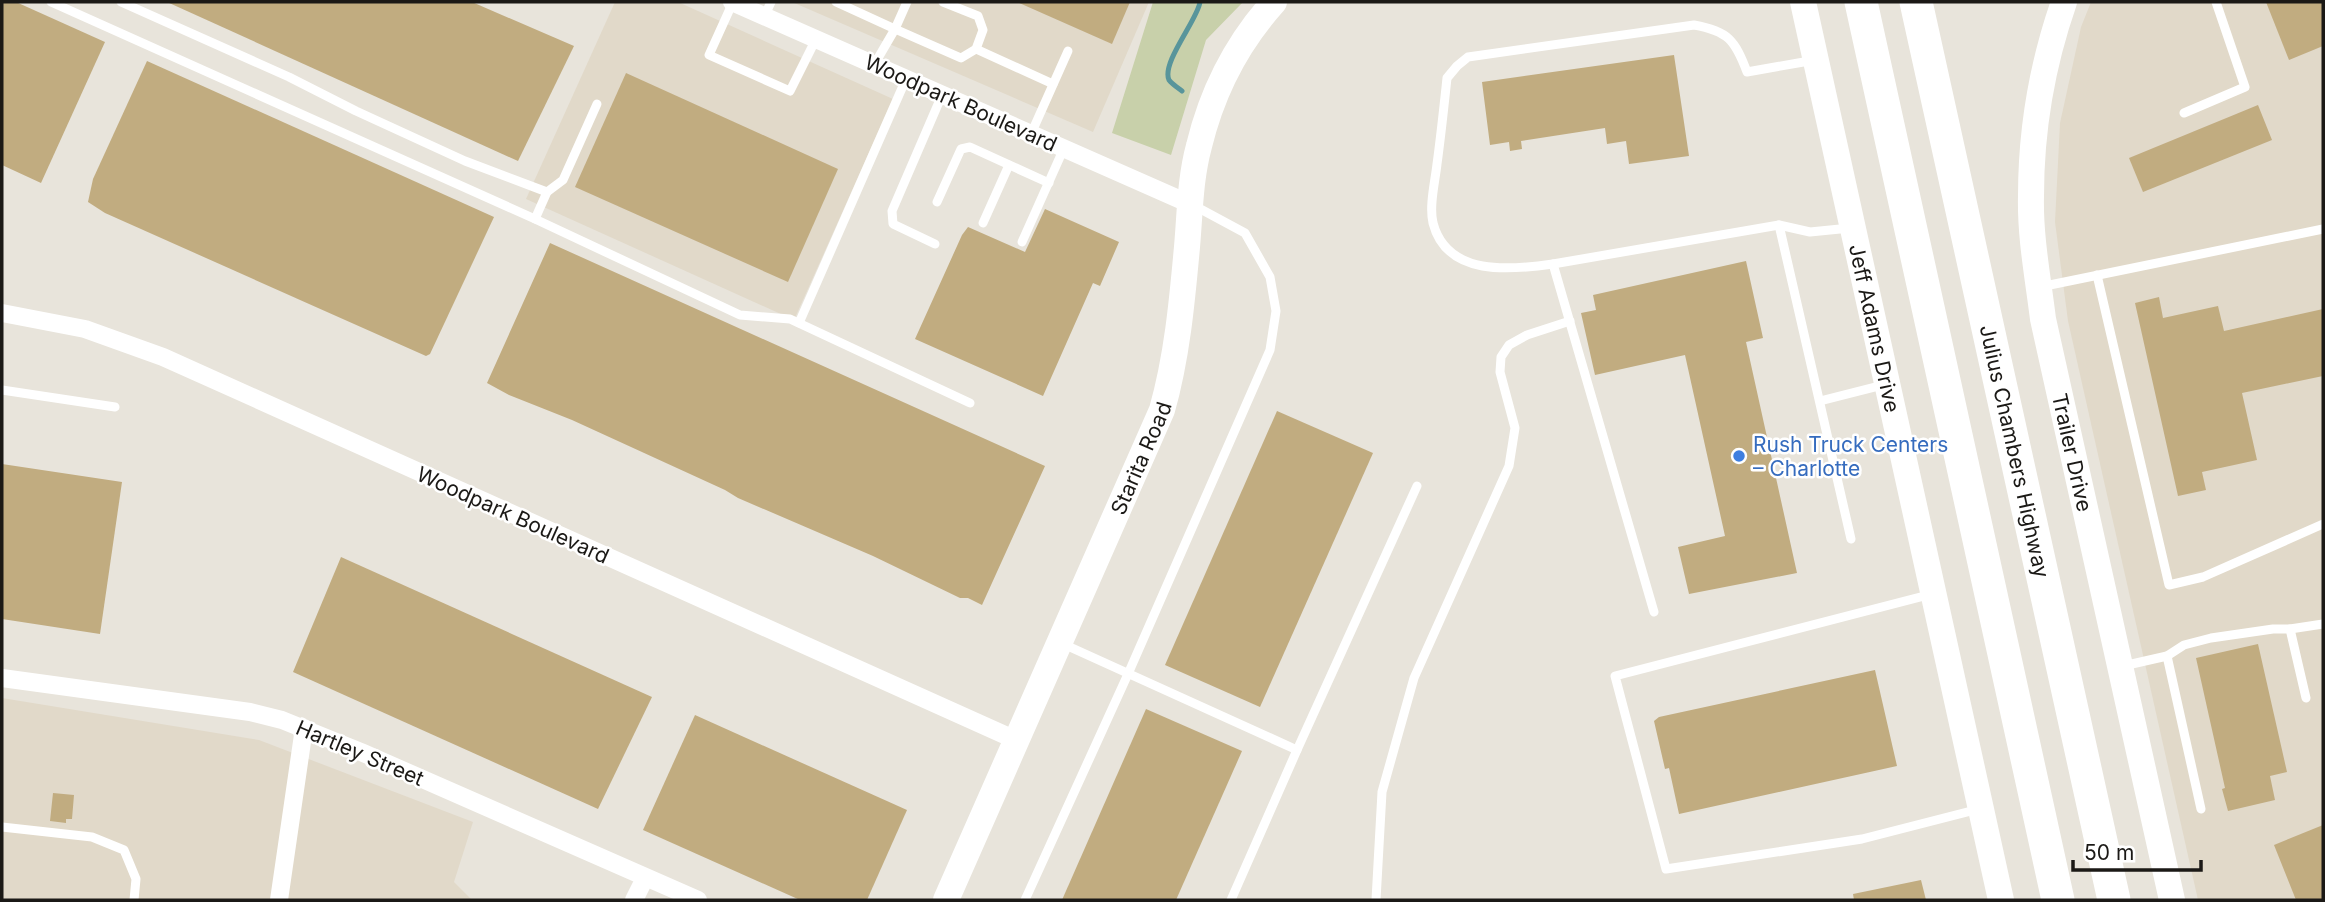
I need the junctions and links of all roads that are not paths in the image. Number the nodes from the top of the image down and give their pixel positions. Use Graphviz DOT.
graph roads {
  1 [pos="51,2"];
  2 [pos="121,2"];
  3 [pos="733,2"];
  4 [pos="836,2"];
  5 [pos="907,2"];
  6 [pos="943,2"];
  7 [pos="1275,2"];
  8 [pos="1803,2"];
  9 [pos="1861,2"];
  10 [pos="1916,2"];
  11 [pos="2064,2"];
  12 [pos="2216,2"];
  13 [pos="768,9"];
  14 [pos="895,29"];
  15 [pos="816,40"];
  16 [pos="976,49"];
  17 [pos="1068,51"];
  18 [pos="1816,59"];
  19 [pos="874,65"];
  20 [pos="906,79"];
  21 [pos="1053,84"];
  22 [pos="942,95"];
  23 [pos="597,104"];
  24 [pos="2184,113"];
  25 [pos="1031,134"];
  26 [pos="1064,148"];
  27 [pos="1009,165"];
  28 [pos="1049,183"];
  29 [pos="547,192"];
  30 [pos="937,202"];
  31 [pos="1190,204"];
  32 [pos="536,219"];
  33 [pos="983,223"];
  34 [pos="1779,225"];
  35 [pos="1854,228"];
  36 [pos="2323,229"];
  37 [pos="1022,242"];
  38 [pos="935,244"];
  39 [pos="1553,264"];
  40 [pos="2097,275"];
  41 [pos="2039,287"];
  42 [pos="2,313"];
  43 [pos="1570,321"];
  44 [pos="799,323"];
  45 [pos="1888,384"];
  46 [pos="2,390"];
  47 [pos="1820,401"];
  48 [pos="970,403"];
  49 [pos="115,407"];
  50 [pos="1417,486"];
  51 [pos="2323,524"];
  52 [pos="1851,539"];
  53 [pos="1934,593"];
  54 [pos="1654,612"];
  55 [pos="2323,624"];
  56 [pos="2290,629"];
  57 [pos="1059,642"];
  58 [pos="2167,656"];
  59 [pos="2121,667"];
  60 [pos="1128,674"];
  61 [pos="2,678"];
  62 [pos="2305,698"];
  63 [pos="304,728"];
  64 [pos="1016,740"];
  65 [pos="1297,750"];
  66 [pos="1980,809"];
  67 [pos="2201,809"];
  68 [pos="2,827"];
  69 [pos="645,877"];
  70 [pos="134,900"];
  71 [pos="279,900"];
  72 [pos="634,900"];
  73 [pos="698,900"];
  74 [pos="946,900"];
  75 [pos="1026,900"];
  76 [pos="1231,900"];
  77 [pos="1376,900"];
  78 [pos="2001,900"];
  79 [pos="2058,900"];
  80 [pos="2114,900"];
  81 [pos="2172,900"];
  1 -- 32 [label="lane"];
  2 -- 29 [label="lane"];
  3 -- 13 [label="street, Woodpark Boulevard"];
  3 -- 15 [label="lane"];
  4 -- 14 [label="lane"];
  5 -- 14 [label="lane"];
  6 -- 16 [label="lane"];
  7 -- 31 [label="street, Starita Road"];
  8 -- 18 [label="street, Jeff Adams Drive"];
  9 -- 79 [label="highway"];
  10 -- 80 [label="highway, Julius Chambers Highway"];
  11 -- 41 [label="street, Trailer Drive"];
  12 -- 24 [label="lane"];
  13 -- 15 [label="street, Woodpark Boulevard"];
  14 -- 16 [label="lane"];
  14 -- 19 [label="lane"];
  15 -- 19 [label="street, Woodpark Boulevard"];
  16 -- 21 [label="lane"];
  17 -- 21 [label="lane"];
  18 -- 35 [label="street, Jeff Adams Drive"];
  18 -- 39 [label="lane"];
  19 -- 20 [label="street, Woodpark Boulevard"];
  20 -- 22 [label="street, Woodpark Boulevard"];
  20 -- 44 [label="lane"];
  21 -- 25 [label="lane"];
  22 -- 25 [label="street, Woodpark Boulevard"];
  22 -- 38 [label="lane"];
  23 -- 29 [label="lane"];
  25 -- 26 [label="street, Woodpark Boulevard"];
  26 -- 28 [label="lane"];
  26 -- 31 [label="street, Woodpark Boulevard"];
  27 -- 28 [label="lane"];
  27 -- 30 [label="lane"];
  27 -- 33 [label="lane"];
  28 -- 37 [label="lane"];
  29 -- 32 [label="lane"];
  31 -- 57 [label="street, Starita Road"];
  31 -- 60 [label="lane"];
  32 -- 44 [label="lane"];
  34 -- 35 [label="lane"];
  34 -- 39 [label="lane"];
  34 -- 47 [label="lane"];
  35 -- 45 [label="street, Jeff Adams Drive"];
  36 -- 40 [label="lane"];
  39 -- 43 [label="lane"];
  40 -- 41 [label="lane"];
  40 -- 51 [label="lane"];
  41 -- 59 [label="street, Trailer Drive"];
  42 -- 64 [label="street, Woodpark Boulevard"];
  43 -- 54 [label="lane"];
  43 -- 77 [label="lane"];
  44 -- 48 [label="lane"];
  45 -- 47 [label="lane"];
  45 -- 53 [label="street, Jeff Adams Drive"];
  46 -- 49 [label="lane"];
  47 -- 52 [label="lane"];
  50 -- 65 [label="lane"];
  53 -- 66 [label="street, Jeff Adams Drive"];
  53 -- 66 [label="lane"];
  55 -- 56 [label="lane"];
  56 -- 58 [label="lane"];
  56 -- 62 [label="lane"];
  57 -- 60 [label="lane"];
  57 -- 64 [label="street, Starita Road"];
  58 -- 59 [label="lane"];
  58 -- 67 [label="lane"];
  59 -- 81 [label="street, Trailer Drive"];
  60 -- 65 [label="lane"];
  60 -- 75 [label="lane"];
  61 -- 63 [label="street, Hartley Street"];
  63 -- 69 [label="street, Hartley Street"];
  63 -- 71 [label="street"];
  64 -- 74 [label="street, Starita Road"];
  65 -- 76 [label="lane"];
  66 -- 78 [label="street, Jeff Adams Drive"];
  68 -- 70 [label="lane"];
  69 -- 72 [label="street"];
  69 -- 73 [label="street, Hartley Street"];
}
